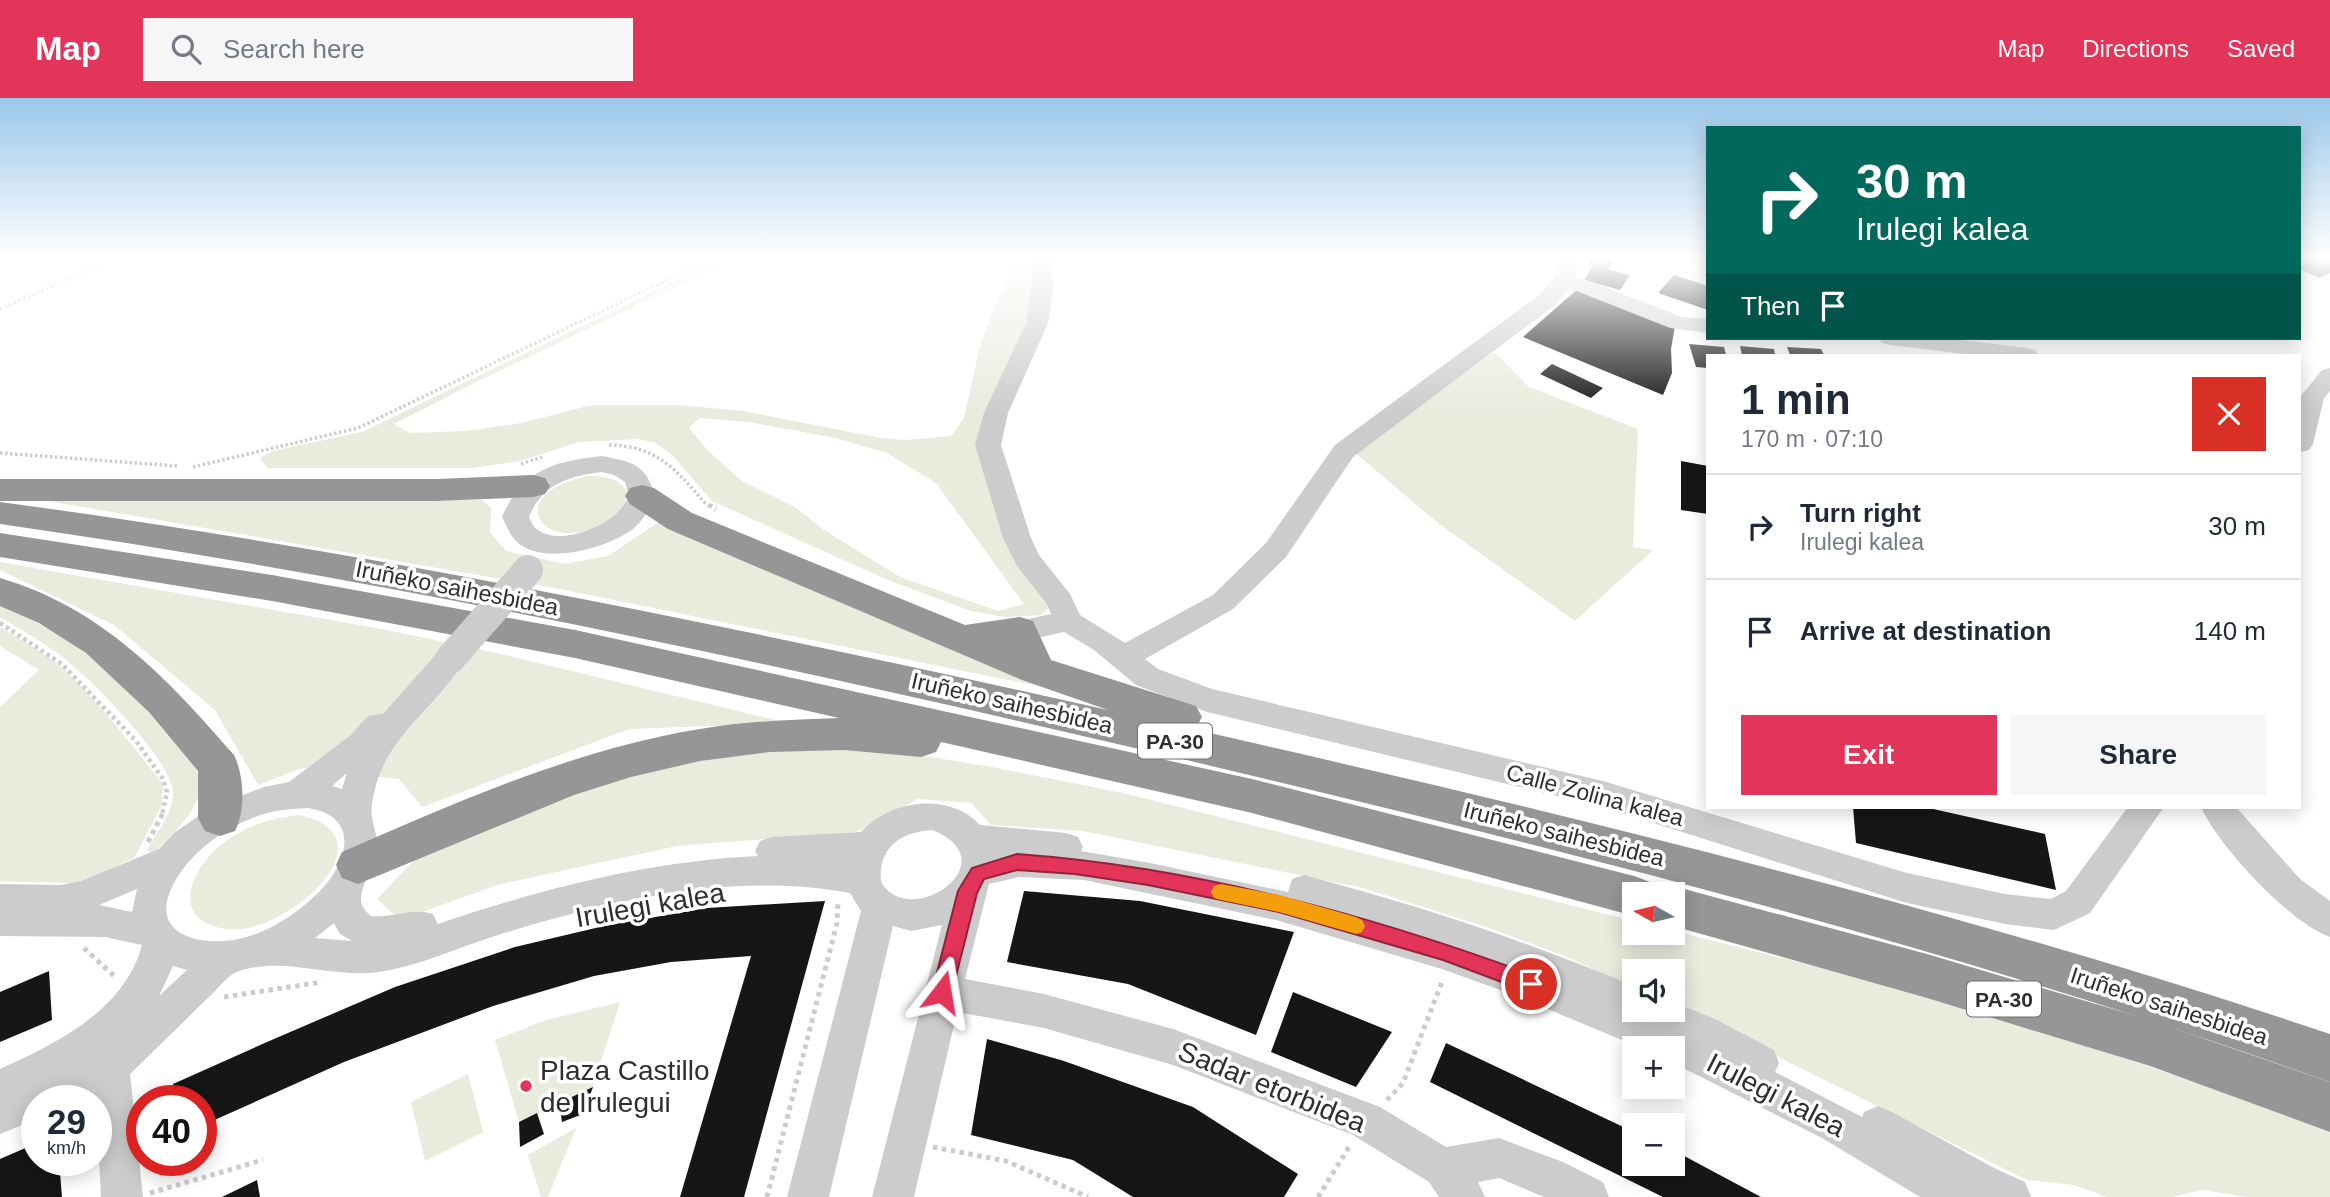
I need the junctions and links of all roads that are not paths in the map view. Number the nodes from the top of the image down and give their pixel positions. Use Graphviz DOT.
graph roads {
  1 [pos="1039,311"];
  2 [pos="1532,311"];
  3 [pos="1654,311"];
  4 [pos="1706,326"];
  5 [pos="1906,340"];
  6 [pos="2018,354"];
  7 [pos="2330,375"];
  8 [pos="2306,396"];
  9 [pos="2301,436"];
  10 [pos="621,444"];
  11 [pos="602,464"];
  12 [pos="533,486"];
  13 [pos="0,490"];
  14 [pos="642,496"];
  15 [pos="0,513"];
  16 [pos="527,536"];
  17 [pos="567,544"];
  18 [pos="0,545"];
  19 [pos="522,569"];
  20 [pos="0,591"];
  21 [pos="1068,621"];
  22 [pos="1020,631"];
  23 [pos="965,639"];
  24 [pos="445,658"];
  25 [pos="1123,658"];
  26 [pos="1036,670"];
  27 [pos="298,794"];
  28 [pos="2146,809"];
  29 [pos="2219,809"];
  30 [pos="355,815"];
  31 [pos="220,818"];
  32 [pos="1602,844"];
  33 [pos="870,846"];
  34 [pos="157,855"];
  35 [pos="973,868"];
  36 [pos="1550,873"];
  37 [pos="350,878"];
  38 [pos="858,893"];
  39 [pos="1622,893"];
  40 [pos="0,899"];
  41 [pos="1685,909"];
  42 [pos="0,920"];
  43 [pos="2330,921"];
  44 [pos="157,937"];
  45 [pos="265,947"];
  46 [pos="225,958"];
  47 [pos="942,992"];
  48 [pos="1622,998"];
  49 [pos="1677,1022"];
  50 [pos="2330,1058"];
  51 [pos="110,1067"];
  52 [pos="0,1087"];
  53 [pos="2330,1107"];
  54 [pos="0,1115"];
  55 [pos="1454,1183"];
  56 [pos="121,1197"];
  57 [pos="808,1197"];
  58 [pos="893,1197"];
  59 [pos="1588,1197"];
  60 [pos="1959,1197"];
  61 [pos="2010,1197"];
  1 -- 21 [label="street"];
  2 -- 25 [label="street"];
  3 -- 4 [label="street"];
  5 -- 6 [label="street"];
  7 -- 8 [label="street"];
  8 -- 9 [label="street"];
  10 -- 11 [label="street"];
  11 -- 12 [label="street"];
  11 -- 14 [label="street"];
  12 -- 13 [label="highway"];
  12 -- 16 [label="street"];
  14 -- 17 [label="street"];
  14 -- 23 [label="highway"];
  15 -- 32 [label="highway, Iruñeko saihesbidea / PA-30"];
  16 -- 17 [label="street"];
  16 -- 19 [label="street"];
  17 -- 19 [label="street"];
  18 -- 36 [label="highway, Iruñeko saihesbidea / PA-30"];
  19 -- 24 [label="street, bridge"];
  20 -- 31 [label="highway"];
  21 -- 22 [label="street"];
  21 -- 25 [label="street, Calle Zolina kalea"];
  22 -- 23 [label="highway"];
  22 -- 26 [label="highway"];
  23 -- 26 [label="highway"];
  24 -- 27 [label="street"];
  24 -- 30 [label="street"];
  25 -- 28 [label="street, Calle Zolina kalea"];
  26 -- 32 [label="highway"];
  27 -- 30 [label="street"];
  27 -- 31 [label="street"];
  29 -- 43 [label="street"];
  30 -- 37 [label="street"];
  31 -- 34 [label="street"];
  32 -- 50 [label="highway, Iruñeko saihesbidea / PA-30"];
  33 -- 35 [label="street"];
  33 -- 37 [label="street, Irulegi kalea"];
  33 -- 38 [label="street"];
  34 -- 40 [label="street"];
  34 -- 44 [label="street"];
  35 -- 38 [label="street"];
  35 -- 47 [label="street"];
  35 -- 48 [label="street"];
  35 -- 60 [label="street, Irulegi kalea"];
  36 -- 37 [label="highway"];
  36 -- 39 [label="highway, Iruñeko saihesbidea / PA-30"];
  37 -- 45 [label="street"];
  38 -- 45 [label="street, Irulegi kalea"];
  38 -- 57 [label="street"];
  41 -- 53 [label="highway, Iruñeko saihesbidea / PA-30"];
  42 -- 44 [label="street"];
  44 -- 46 [label="street"];
  44 -- 52 [label="street"];
  45 -- 46 [label="street"];
  46 -- 51 [label="street"];
  47 -- 55 [label="street, Sadar etorbidea"];
  47 -- 58 [label="street"];
  49 -- 61 [label="street, Irulegi kalea"];
  51 -- 54 [label="street"];
  51 -- 56 [label="street"];
  55 -- 59 [label="street, Sadar etorbidea"];
}
